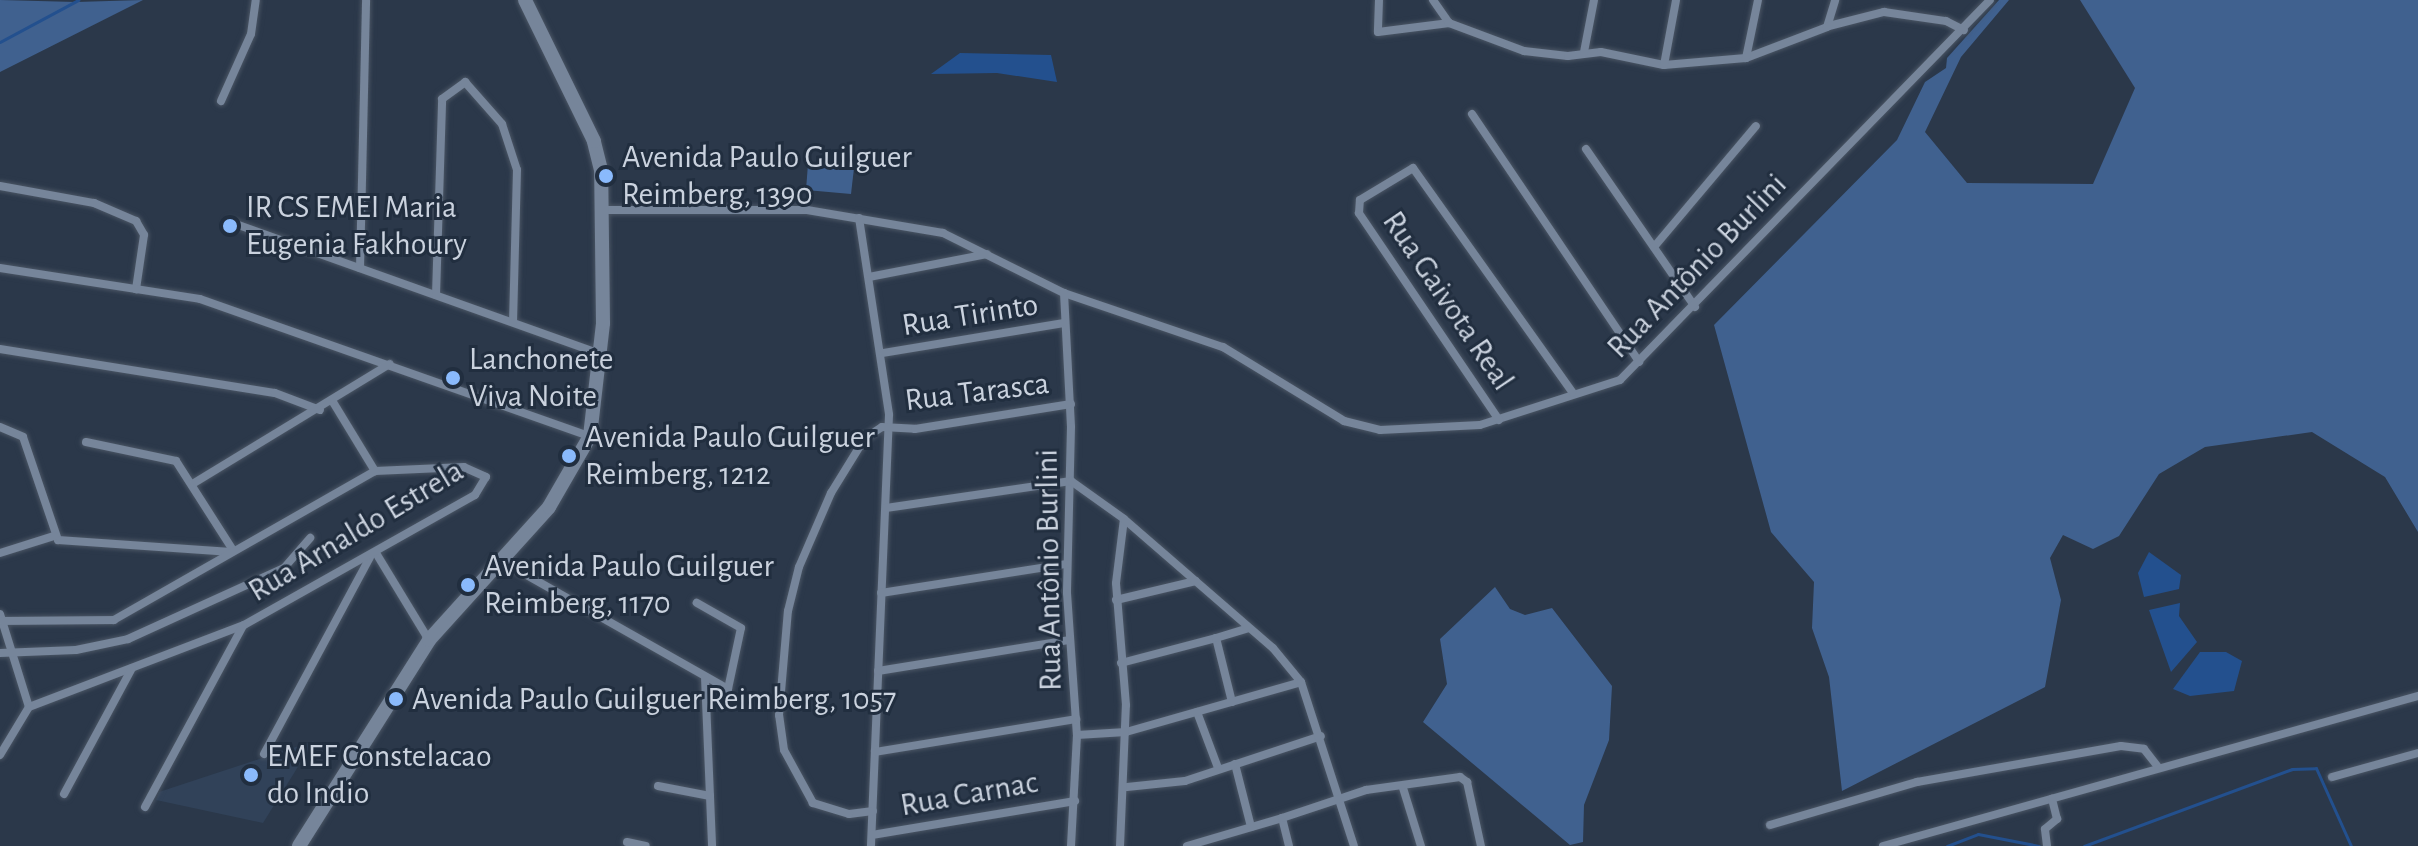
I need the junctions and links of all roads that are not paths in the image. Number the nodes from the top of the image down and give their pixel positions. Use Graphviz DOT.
graph roads {
  1 [pos="256,0"];
  2 [pos="366,0"];
  3 [pos="525,0"];
  4 [pos="1379,0"];
  5 [pos="1433,0"];
  6 [pos="1594,0"];
  7 [pos="1676,0"];
  8 [pos="1758,0"];
  9 [pos="1835,0"];
  10 [pos="1990,0"];
  11 [pos="1449,23"];
  12 [pos="1829,26"];
  13 [pos="1964,30"];
  14 [pos="1584,52"];
  15 [pos="1746,58"];
  16 [pos="1664,65"];
  17 [pos="221,101"];
  18 [pos="1472,114"];
  19 [pos="1756,126"];
  20 [pos="1586,149"];
  21 [pos="0,186"];
  22 [pos="603,210"];
  23 [pos="859,218"];
  24 [pos="230,222"];
  25 [pos="1654,247"];
  26 [pos="987,254"];
  27 [pos="0,268"];
  28 [pos="360,268"];
  29 [pos="869,277"];
  30 [pos="136,289"];
  31 [pos="1064,293"];
  32 [pos="436,295"];
  33 [pos="1695,307"];
  34 [pos="513,322"];
  35 [pos="1065,323"];
  36 [pos="0,349"];
  37 [pos="883,353"];
  38 [pos="601,354"];
  39 [pos="1639,362"];
  40 [pos="390,364"];
  41 [pos="1572,392"];
  42 [pos="333,402"];
  43 [pos="1071,404"];
  44 [pos="320,410"];
  45 [pos="1499,420"];
  46 [pos="889,426"];
  47 [pos="0,427"];
  48 [pos="590,436"];
  49 [pos="86,442"];
  50 [pos="375,471"];
  51 [pos="1071,481"];
  52 [pos="194,483"];
  53 [pos="886,508"];
  54 [pos="1124,519"];
  55 [pos="54,536"];
  56 [pos="310,538"];
  57 [pos="231,551"];
  58 [pos="0,553"];
  59 [pos="373,555"];
  60 [pos="500,560"];
  61 [pos="1067,564"];
  62 [pos="1196,581"];
  63 [pos="881,593"];
  64 [pos="1116,600"];
  65 [pos="697,603"];
  66 [pos="1,617"];
  67 [pos="244,625"];
  68 [pos="1249,628"];
  69 [pos="1216,638"];
  70 [pos="429,640"];
  71 [pos="1069,640"];
  72 [pos="11,651"];
  73 [pos="0,653"];
  74 [pos="1121,663"];
  75 [pos="132,667"];
  76 [pos="878,671"];
  77 [pos="705,677"];
  78 [pos="1301,682"];
  79 [pos="2418,696"];
  80 [pos="1232,702"];
  81 [pos="29,707"];
  82 [pos="1197,712"];
  83 [pos="1076,719"];
  84 [pos="1126,732"];
  85 [pos="1077,735"];
  86 [pos="1321,736"];
  87 [pos="875,752"];
  88 [pos="2418,753"];
  89 [pos="264,754"];
  90 [pos="0,755"];
  91 [pos="1235,764"];
  92 [pos="1218,768"];
  93 [pos="2159,768"];
  94 [pos="2332,777"];
  95 [pos="658,786"];
  96 [pos="1127,787"];
  97 [pos="1403,788"];
  98 [pos="64,794"];
  99 [pos="710,796"];
  100 [pos="2052,799"];
  101 [pos="1340,800"];
  102 [pos="1075,801"];
  103 [pos="145,807"];
  104 [pos="873,811"];
  105 [pos="1282,818"];
  106 [pos="1770,825"];
  107 [pos="1251,827"];
  108 [pos="872,835"];
  109 [pos="1223,836"];
  110 [pos="627,842"];
  111 [pos="305,843"];
  112 [pos="646,846"];
  113 [pos="712,846"];
  114 [pos="871,846"];
  115 [pos="1071,846"];
  116 [pos="1120,846"];
  117 [pos="1187,846"];
  118 [pos="1225,846"];
  119 [pos="1289,846"];
  120 [pos="1354,846"];
  121 [pos="1421,846"];
  122 [pos="1481,846"];
  123 [pos="1883,846"];
  124 [pos="2047,846"];
  1 -- 17 [label="street"];
  2 -- 28 [label="street"];
  3 -- 22 [label="main road"];
  4 -- 11 [label="street"];
  5 -- 11 [label="street"];
  6 -- 14 [label="street"];
  7 -- 16 [label="street"];
  8 -- 15 [label="street"];
  9 -- 12 [label="street"];
  10 -- 13 [label="street, Rua Antônio Burlini"];
  11 -- 14 [label="street"];
  12 -- 13 [label="street"];
  12 -- 15 [label="street"];
  13 -- 33 [label="street, Rua Antônio Burlini"];
  14 -- 16 [label="street"];
  15 -- 16 [label="street"];
  18 -- 39 [label="street"];
  19 -- 25 [label="street"];
  20 -- 25 [label="street"];
  21 -- 30 [label="street"];
  22 -- 23 [label="street, Rua Antônio Burlini"];
  22 -- 38 [label="main road"];
  23 -- 26 [label="street, Rua Antônio Burlini"];
  23 -- 29 [label="street"];
  24 -- 28 [label="street"];
  25 -- 33 [label="street"];
  26 -- 29 [label="street"];
  26 -- 31 [label="street, Rua Antônio Burlini"];
  27 -- 30 [label="street"];
  28 -- 32 [label="street"];
  29 -- 37 [label="street"];
  30 -- 40 [label="street"];
  31 -- 35 [label="street, Rua Antônio Burlini"];
  31 -- 45 [label="street, Rua Antônio Burlini"];
  32 -- 34 [label="street"];
  32 -- 34 [label="street"];
  33 -- 39 [label="street, Rua Antônio Burlini"];
  34 -- 38 [label="street"];
  35 -- 37 [label="street, Rua Tirinto"];
  35 -- 43 [label="street, Rua Antônio Burlini"];
  36 -- 44 [label="street"];
  37 -- 46 [label="street"];
  38 -- 48 [label="main road"];
  39 -- 41 [label="street, Rua Antônio Burlini"];
  40 -- 42 [label="street"];
  40 -- 48 [label="street"];
  41 -- 45 [label="street, Rua Antônio Burlini"];
  41 -- 45 [label="street, Rua Gaivota Real"];
  42 -- 44 [label="street"];
  42 -- 50 [label="street"];
  43 -- 46 [label="street, Rua Tarasca"];
  43 -- 51 [label="street, Rua Antônio Burlini"];
  44 -- 52 [label="street"];
  46 -- 53 [label="street"];
  46 -- 104 [label="street"];
  47 -- 55 [label="street"];
  48 -- 60 [label="main road"];
  49 -- 52 [label="street"];
  50 -- 57 [label="street, Rua Arnaldo Estrela"];
  50 -- 59 [label="street, Rua Arnaldo Estrela"];
  51 -- 53 [label="street"];
  51 -- 54 [label="street"];
  51 -- 61 [label="street, Rua Antônio Burlini"];
  52 -- 57 [label="street"];
  53 -- 63 [label="street"];
  54 -- 62 [label="street"];
  54 -- 64 [label="street"];
  55 -- 57 [label="street"];
  55 -- 58 [label="street"];
  56 -- 72 [label="street"];
  57 -- 66 [label="street, Rua Arnaldo Estrela"];
  59 -- 67 [label="street, Rua Arnaldo Estrela"];
  59 -- 70 [label="street"];
  59 -- 89 [label="street"];
  60 -- 70 [label="main road"];
  60 -- 77 [label="street"];
  61 -- 63 [label="street"];
  61 -- 71 [label="street, Rua Antônio Burlini"];
  62 -- 64 [label="street"];
  62 -- 68 [label="street"];
  63 -- 76 [label="street"];
  64 -- 74 [label="street"];
  65 -- 77 [label="street"];
  66 -- 72 [label="street"];
  67 -- 75 [label="street, Rua Arnaldo Estrela"];
  67 -- 103 [label="street"];
  68 -- 69 [label="street"];
  68 -- 78 [label="street"];
  69 -- 74 [label="street"];
  69 -- 80 [label="street"];
  70 -- 111 [label="main road"];
  71 -- 76 [label="street"];
  71 -- 83 [label="street, Rua Antônio Burlini"];
  72 -- 73 [label="street"];
  72 -- 81 [label="street"];
  74 -- 84 [label="street"];
  75 -- 81 [label="street, Rua Arnaldo Estrela"];
  75 -- 98 [label="street"];
  76 -- 87 [label="street"];
  77 -- 99 [label="street"];
  78 -- 80 [label="street"];
  78 -- 86 [label="street"];
  79 -- 93 [label="street"];
  80 -- 82 [label="street"];
  81 -- 90 [label="street"];
  82 -- 84 [label="street"];
  82 -- 92 [label="street"];
  83 -- 85 [label="street, Rua Antônio Burlini"];
  83 -- 87 [label="street"];
  84 -- 85 [label="street"];
  84 -- 96 [label="street"];
  85 -- 102 [label="street, Rua Antônio Burlini"];
  86 -- 91 [label="street"];
  86 -- 101 [label="street"];
  87 -- 104 [label="street"];
  88 -- 94 [label="street"];
  91 -- 92 [label="street"];
  91 -- 107 [label="street"];
  92 -- 96 [label="street"];
  93 -- 100 [label="street"];
  93 -- 106 [label="street"];
  95 -- 99 [label="street"];
  96 -- 116 [label="street"];
  97 -- 101 [label="street"];
  97 -- 121 [label="street"];
  97 -- 122 [label="street"];
  99 -- 113 [label="street"];
  100 -- 123 [label="street"];
  100 -- 124 [label="street"];
  101 -- 105 [label="street"];
  101 -- 120 [label="street"];
  102 -- 108 [label="street, Rua Carnac"];
  102 -- 115 [label="street, Rua Antônio Burlini"];
  104 -- 108 [label="street"];
  105 -- 107 [label="street"];
  105 -- 119 [label="street"];
  107 -- 109 [label="street"];
  108 -- 114 [label="street"];
  109 -- 117 [label="street"];
  109 -- 118 [label="street"];
  110 -- 112 [label="street"];
}
